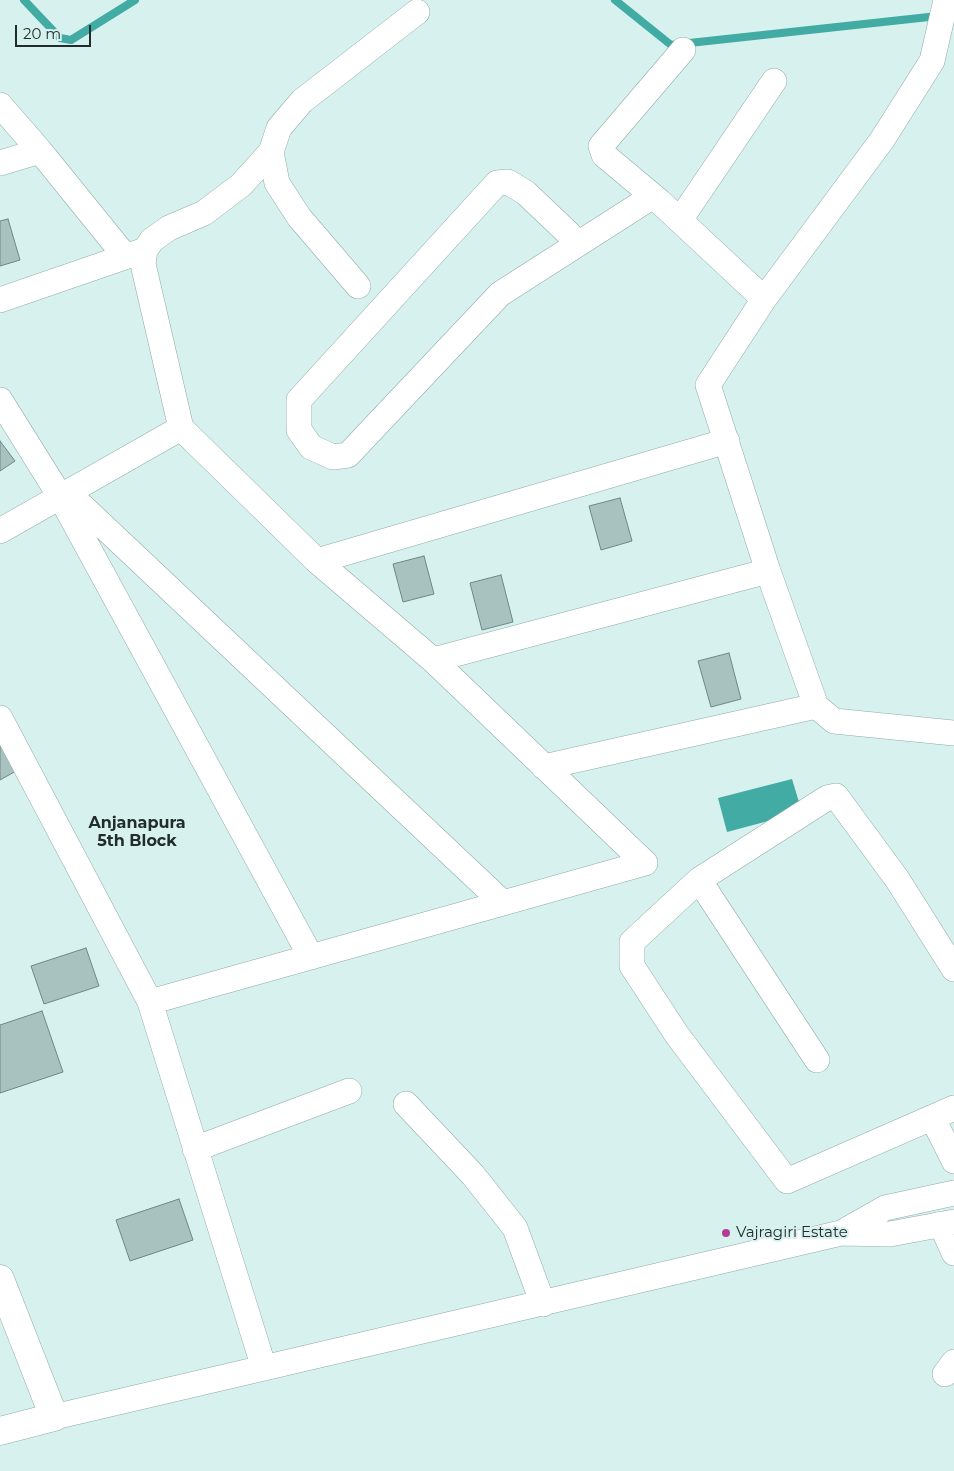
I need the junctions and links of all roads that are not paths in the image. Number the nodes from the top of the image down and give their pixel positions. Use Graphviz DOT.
graph roads {
  1 [pos="946,0"];
  2 [pos="417,12"];
  3 [pos="683,50"];
  4 [pos="774,81"];
  5 [pos="0,105"];
  6 [pos="40,151"];
  7 [pos="271,152"];
  8 [pos="0,163"];
  9 [pos="653,196"];
  10 [pos="680,220"];
  11 [pos="576,244"];
  12 [pos="135,253"];
  13 [pos="358,286"];
  14 [pos="764,299"];
  15 [pos="0,300"];
  16 [pos="0,400"];
  17 [pos="181,428"];
  18 [pos="728,441"];
  19 [pos="63,494"];
  20 [pos="0,531"];
  21 [pos="317,560"];
  22 [pos="768,571"];
  23 [pos="433,660"];
  24 [pos="816,706"];
  25 [pos="0,718"];
  26 [pos="954,733"];
  27 [pos="544,766"];
  28 [pos="699,880"];
  29 [pos="503,903"];
  30 [pos="310,957"];
  31 [pos="954,970"];
  32 [pos="150,1002"];
  33 [pos="816,1060"];
  34 [pos="349,1091"];
  35 [pos="406,1104"];
  36 [pos="943,1114"];
  37 [pos="195,1149"];
  38 [pos="954,1161"];
  39 [pos="954,1193"];
  40 [pos="948,1223"];
  41 [pos="841,1233"];
  42 [pos="954,1253"];
  43 [pos="0,1279"];
  44 [pos="543,1304"];
  45 [pos="264,1368"];
  46 [pos="54,1418"];
  47 [pos="0,1431"];
  1 -- 14 [label="street"];
  2 -- 7 [label="street"];
  3 -- 9 [label="street"];
  4 -- 10 [label="street"];
  5 -- 6 [label="street"];
  6 -- 8 [label="street"];
  6 -- 12 [label="street"];
  7 -- 12 [label="street"];
  7 -- 13 [label="street"];
  9 -- 10 [label="street"];
  9 -- 11 [label="street"];
  10 -- 14 [label="street"];
  11 -- 11 [label="street"];
  12 -- 15 [label="street"];
  12 -- 17 [label="street"];
  14 -- 18 [label="street"];
  16 -- 19 [label="street"];
  17 -- 19 [label="street"];
  17 -- 21 [label="street"];
  18 -- 21 [label="street"];
  18 -- 22 [label="street"];
  19 -- 20 [label="street"];
  19 -- 29 [label="street"];
  19 -- 30 [label="street"];
  21 -- 23 [label="street"];
  22 -- 23 [label="street"];
  22 -- 24 [label="street"];
  23 -- 27 [label="street"];
  24 -- 26 [label="street"];
  24 -- 27 [label="street"];
  25 -- 32 [label="street"];
  27 -- 29 [label="street"];
  28 -- 31 [label="street"];
  28 -- 33 [label="street"];
  28 -- 36 [label="street"];
  29 -- 30 [label="street"];
  30 -- 32 [label="street"];
  32 -- 37 [label="street"];
  34 -- 37 [label="street"];
  35 -- 44 [label="street"];
  36 -- 38 [label="street"];
  37 -- 45 [label="street"];
  39 -- 41 [label="street"];
  40 -- 41 [label="street"];
  40 -- 42 [label="street"];
  41 -- 44 [label="street"];
  43 -- 46 [label="main road"];
  44 -- 45 [label="street"];
  45 -- 46 [label="street"];
  46 -- 47 [label="main road"];
}
